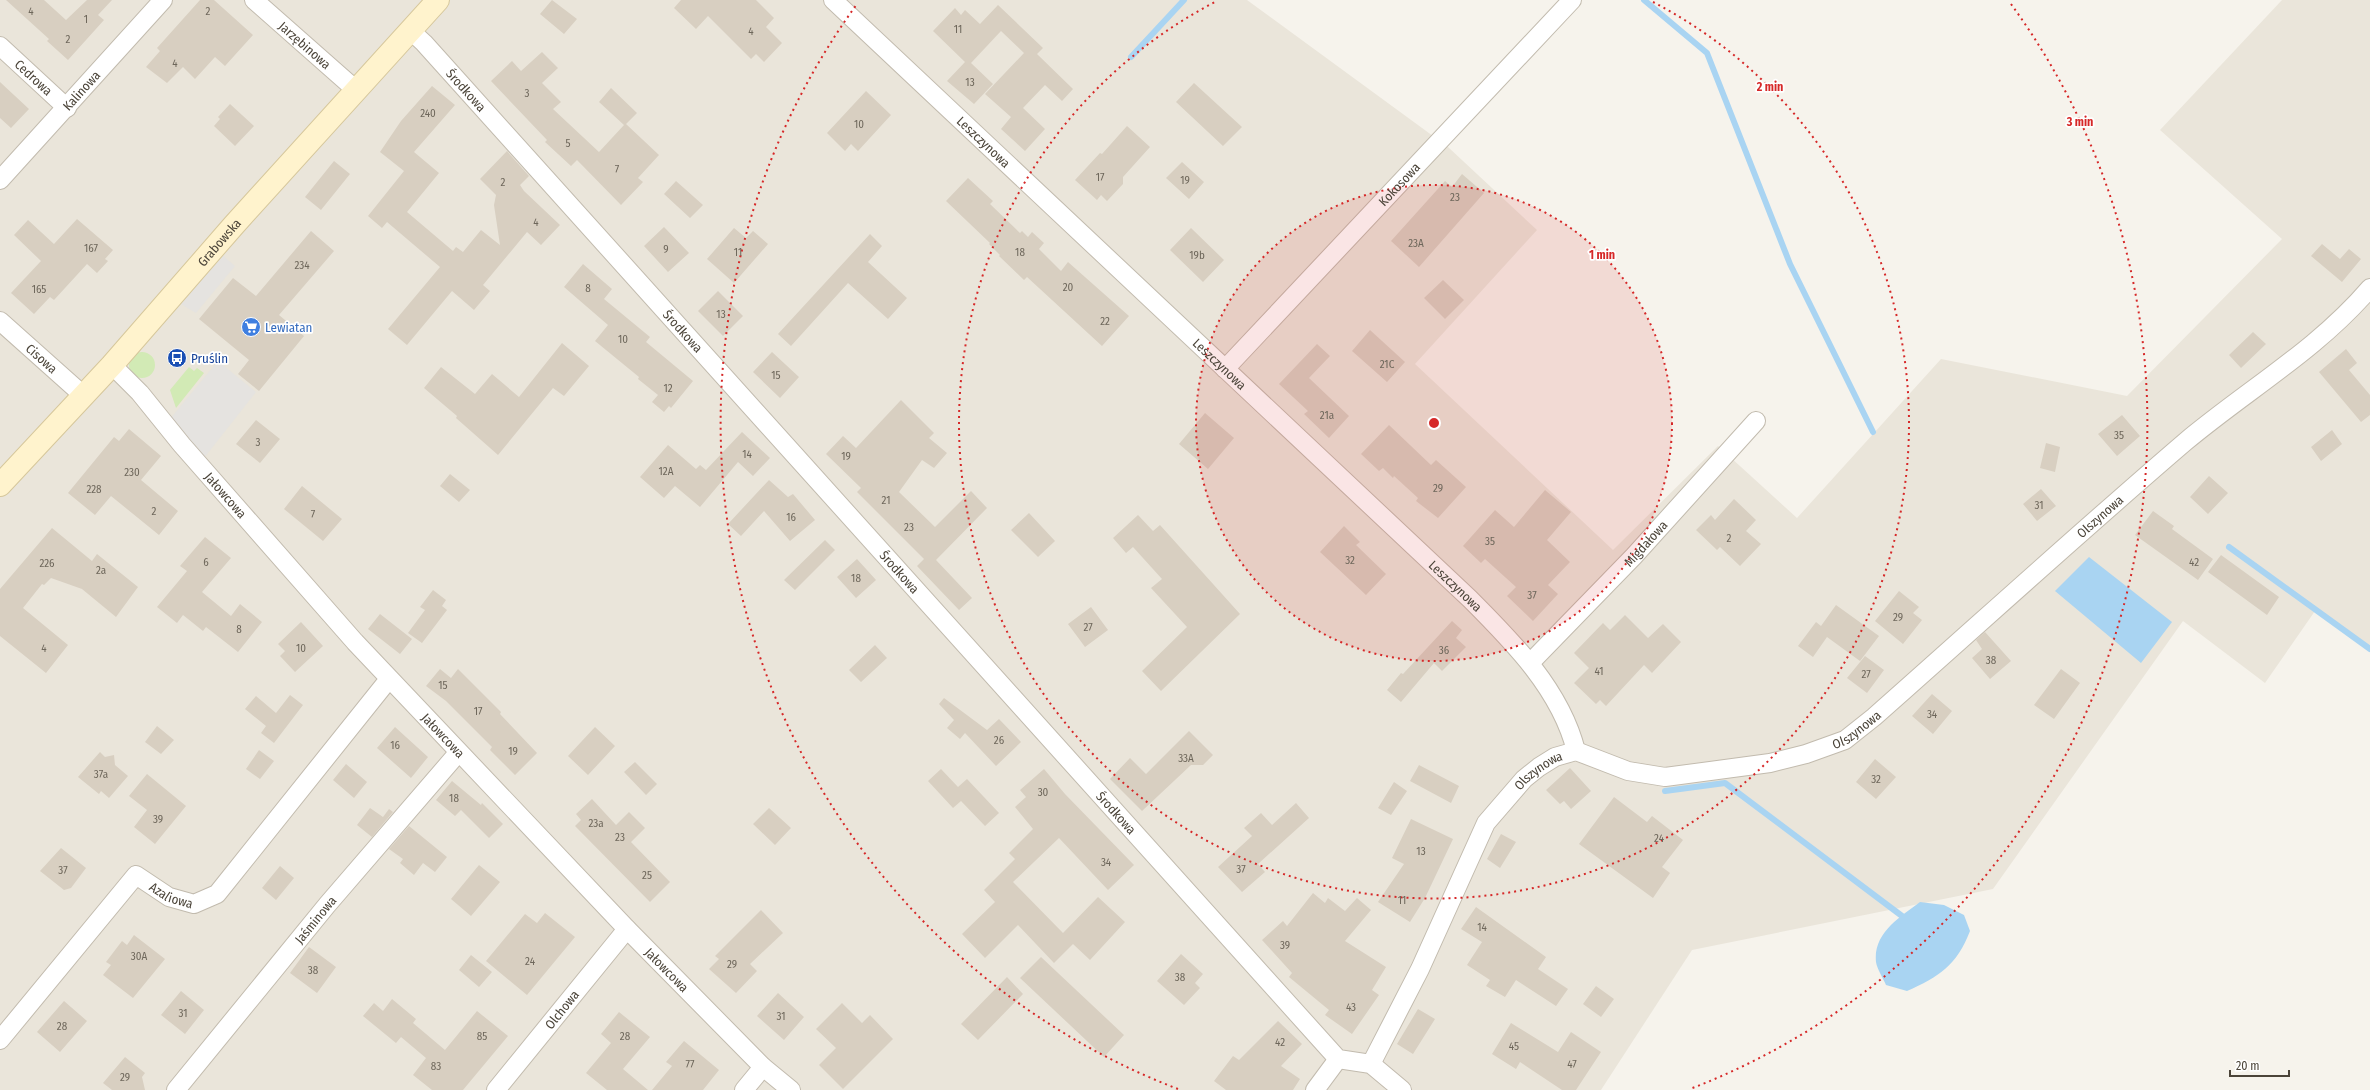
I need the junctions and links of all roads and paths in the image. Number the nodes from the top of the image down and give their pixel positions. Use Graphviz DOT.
graph roads {
  1 [pos="163,0"];
  2 [pos="254,0"];
  3 [pos="438,0"];
  4 [pos="833,0"];
  5 [pos="1572,0"];
  6 [pos="410,31"];
  7 [pos="0,46"];
  8 [pos="356,90"];
  9 [pos="67,108"];
  10 [pos="0,180"];
  11 [pos="2370,288"];
  12 [pos="0,321"];
  13 [pos="112,365"];
  14 [pos="1225,369"];
  15 [pos="84,396"];
  16 [pos="1756,421"];
  17 [pos="0,485"];
  18 [pos="1531,662"];
  19 [pos="390,679"];
  20 [pos="1576,751"];
  21 [pos="458,753"];
  22 [pos="627,929"];
  23 [pos="0,1040"];
  24 [pos="1338,1058"];
  25 [pos="1371,1064"];
  26 [pos="763,1067"];
  27 [pos="176,1090"];
  28 [pos="496,1090"];
  29 [pos="744,1090"];
  30 [pos="791,1090"];
  31 [pos="1315,1090"];
  32 [pos="1402,1090"];
  1 -- 9 [label="street, Kalinowa"];
  2 -- 8 [label="street, Jarzębinowa"];
  3 -- 6 [label="street, Grabowska"];
  4 -- 14 [label="street, Leszczynowa"];
  5 -- 14 [label="street, Kokosowa"];
  6 -- 8 [label="street, Grabowska"];
  6 -- 24 [label="street, Środkowa"];
  7 -- 9 [label="street, Cedrowa"];
  8 -- 13 [label="street, Grabowska"];
  9 -- 10 [label="street, Kalinowa"];
  11 -- 20 [label="street, Olszynowa"];
  12 -- 15 [label="street, Cisowa"];
  13 -- 15 [label="street, Grabowska"];
  13 -- 19 [label="street, Jałowcowa"];
  14 -- 18 [label="street, Leszczynowa"];
  15 -- 17 [label="street, Grabowska"];
  16 -- 18 [label="street, Migdałowa"];
  18 -- 20 [label="street, Leszczynowa"];
  19 -- 21 [label="street, Jałowcowa"];
  19 -- 23 [label="street, Azaliowa"];
  20 -- 25 [label="street, Olszynowa"];
  21 -- 22 [label="street, Jałowcowa"];
  21 -- 27 [label="street, Jaśminowa"];
  22 -- 26 [label="street, Jałowcowa"];
  22 -- 28 [label="street, Olchowa"];
  24 -- 25 [label="street"];
  24 -- 31 [label="street"];
  25 -- 32 [label="street"];
  26 -- 29 [label="street"];
  26 -- 30 [label="street, Jałowcowa"];
}
